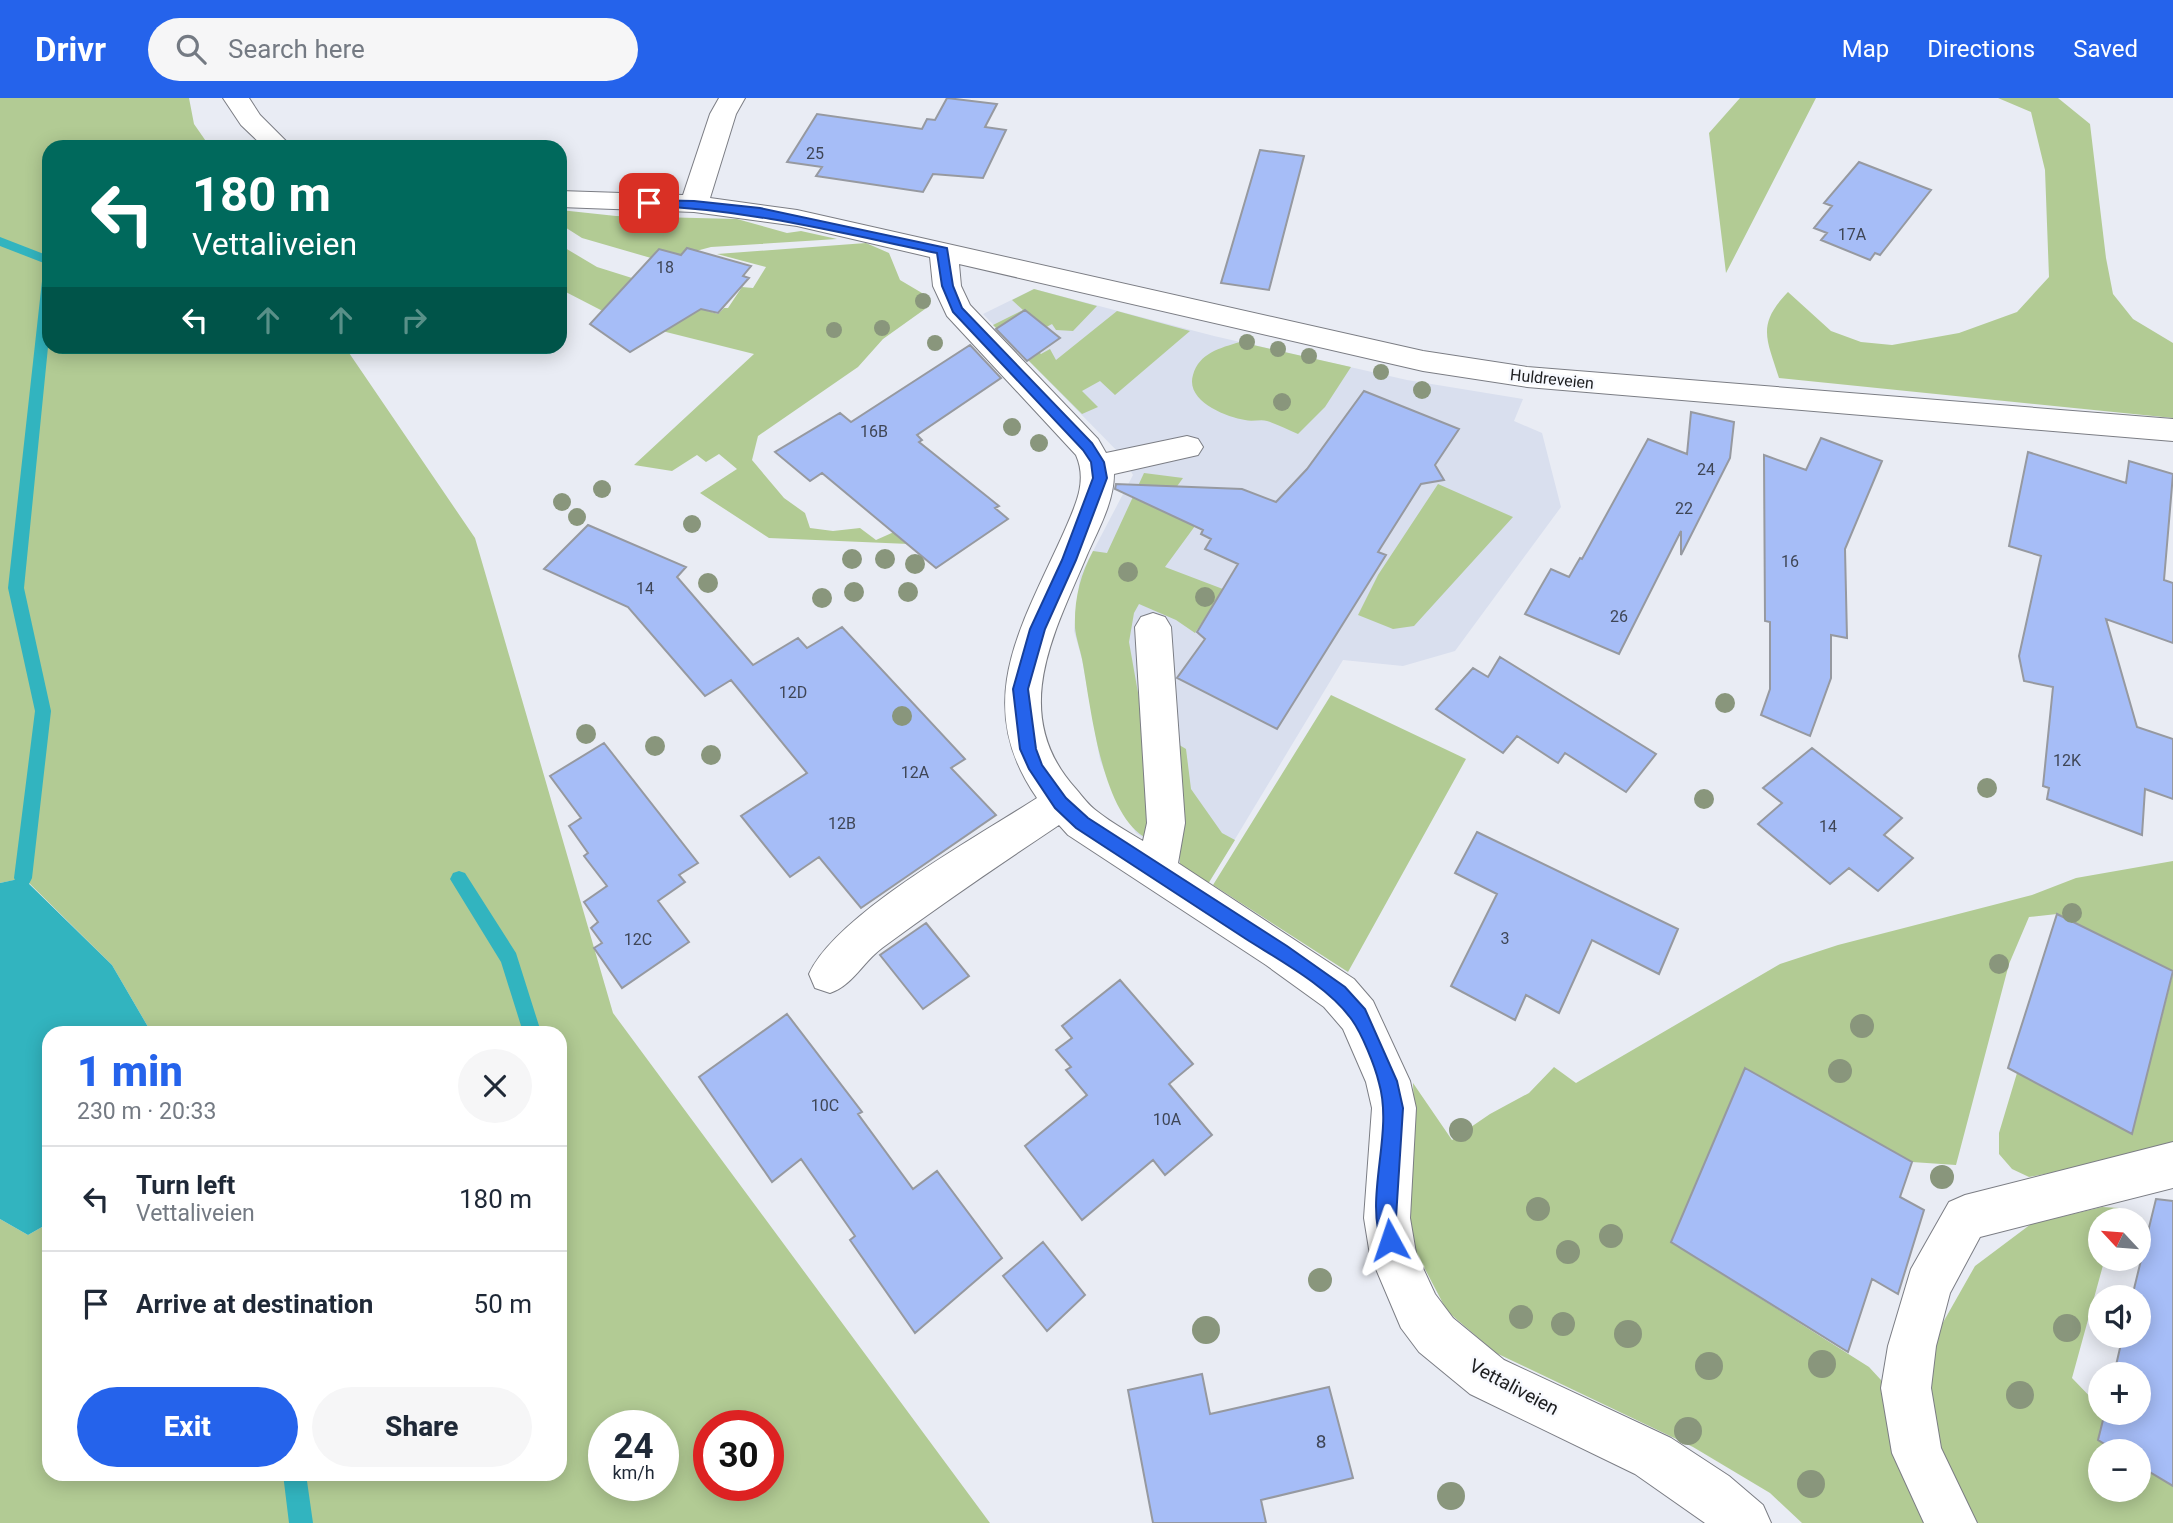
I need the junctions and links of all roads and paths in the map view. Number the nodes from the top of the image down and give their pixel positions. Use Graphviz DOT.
graph roads {
  1 [pos="236,98"];
  2 [pos="732,98"];
  3 [pos="271,140"];
  4 [pos="567,199"];
  5 [pos="694,204"];
  6 [pos="943,250"];
  7 [pos="2173,430"];
  8 [pos="1187,447"];
  9 [pos="1098,466"];
  10 [pos="1153,627"];
  11 [pos="1061,803"];
  12 [pos="1156,873"];
  13 [pos="830,974"];
  14 [pos="2173,1165"];
  15 [pos="1745,1523"];
  16 [pos="1951,1523"];
  1 -- 3 [label="street"];
  2 -- 5 [label="street"];
  4 -- 5 [label="street"];
  5 -- 6 [label="street"];
  6 -- 7 [label="street, Huldreveien"];
  6 -- 9 [label="street"];
  8 -- 9 [label="street"];
  9 -- 11 [label="street, Vettaliveien"];
  10 -- 12 [label="street"];
  11 -- 12 [label="street, Vettaliveien"];
  11 -- 13 [label="street"];
  12 -- 15 [label="street, Vettaliveien"];
  14 -- 16 [label="street"];
}
